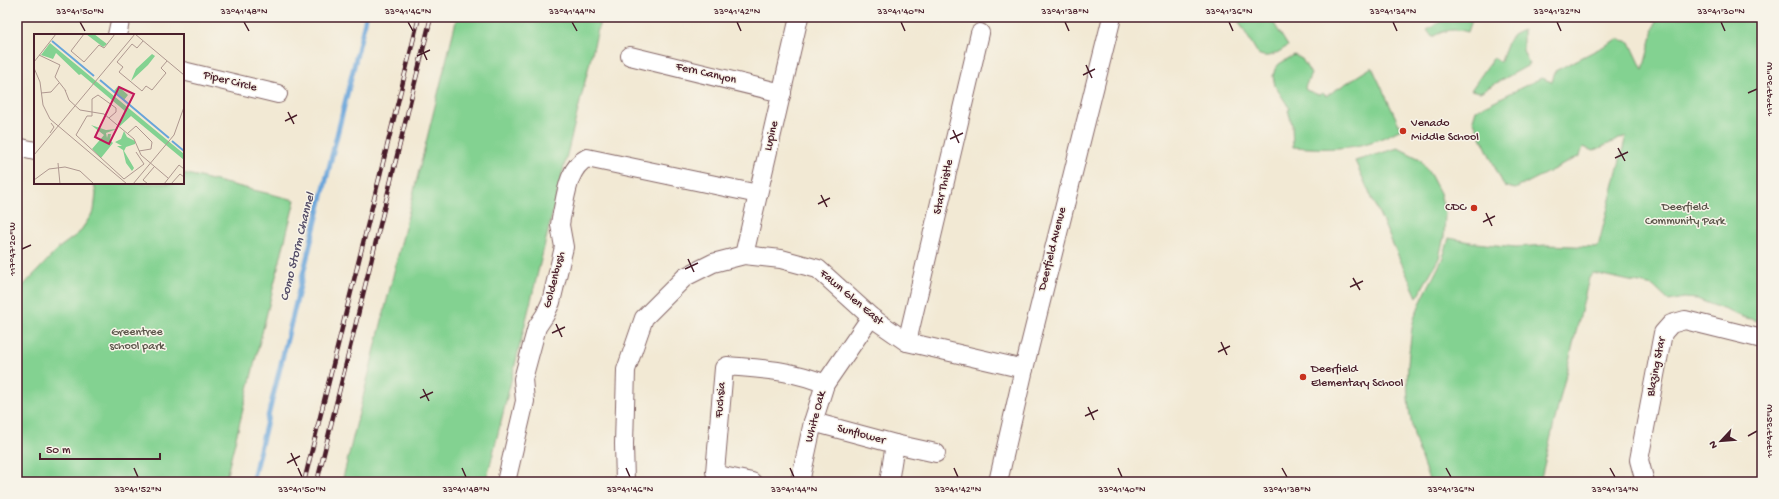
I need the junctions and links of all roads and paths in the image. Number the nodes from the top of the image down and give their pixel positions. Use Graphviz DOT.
graph roads {
  1 [pos="121,17"];
  2 [pos="799,17"];
  3 [pos="1112,17"];
  4 [pos="980,33"];
  5 [pos="117,34"];
  6 [pos="630,56"];
  7 [pos="184,71"];
  8 [pos="782,92"];
  9 [pos="278,94"];
  10 [pos="17,147"];
  11 [pos="34,151"];
  12 [pos="758,194"];
  13 [pos="744,256"];
  14 [pos="871,317"];
  15 [pos="1762,339"];
  16 [pos="907,342"];
  17 [pos="1024,369"];
  18 [pos="824,384"];
  19 [pos="813,422"];
  20 [pos="895,444"];
  21 [pos="936,453"];
  22 [pos="506,482"];
  23 [pos="625,482"];
  24 [pos="752,482"];
  25 [pos="800,482"];
  26 [pos="889,482"];
  27 [pos="998,482"];
  28 [pos="1645,482"];
  1 -- 5 [label="street"];
  2 -- 8 [label="street, Lupine"];
  3 -- 17 [label="street, Deerfield Avenue"];
  4 -- 16 [label="street, Star Thistle"];
  6 -- 8 [label="street, Fern Canyon"];
  7 -- 9 [label="street, Piper Circle"];
  8 -- 12 [label="street, Lupine"];
  10 -- 11 [label="street"];
  12 -- 13 [label="street, Lupine"];
  12 -- 22 [label="street, Goldenbush"];
  13 -- 14 [label="street, Fawn Glen East"];
  13 -- 23 [label="street, Fawn Glen East"];
  14 -- 16 [label="street, Fawn Glen East"];
  14 -- 18 [label="street, White Oak"];
  15 -- 28 [label="street, Blazing Star"];
  16 -- 17 [label="street, Fawn Glen East"];
  17 -- 27 [label="street, Deerfield Avenue"];
  18 -- 19 [label="street, White Oak"];
  18 -- 24 [label="street, Fuchsia"];
  19 -- 20 [label="street, Sunflower"];
  19 -- 25 [label="street, White Oak"];
  20 -- 21 [label="street"];
  20 -- 26 [label="street, Sunflower"];
}
